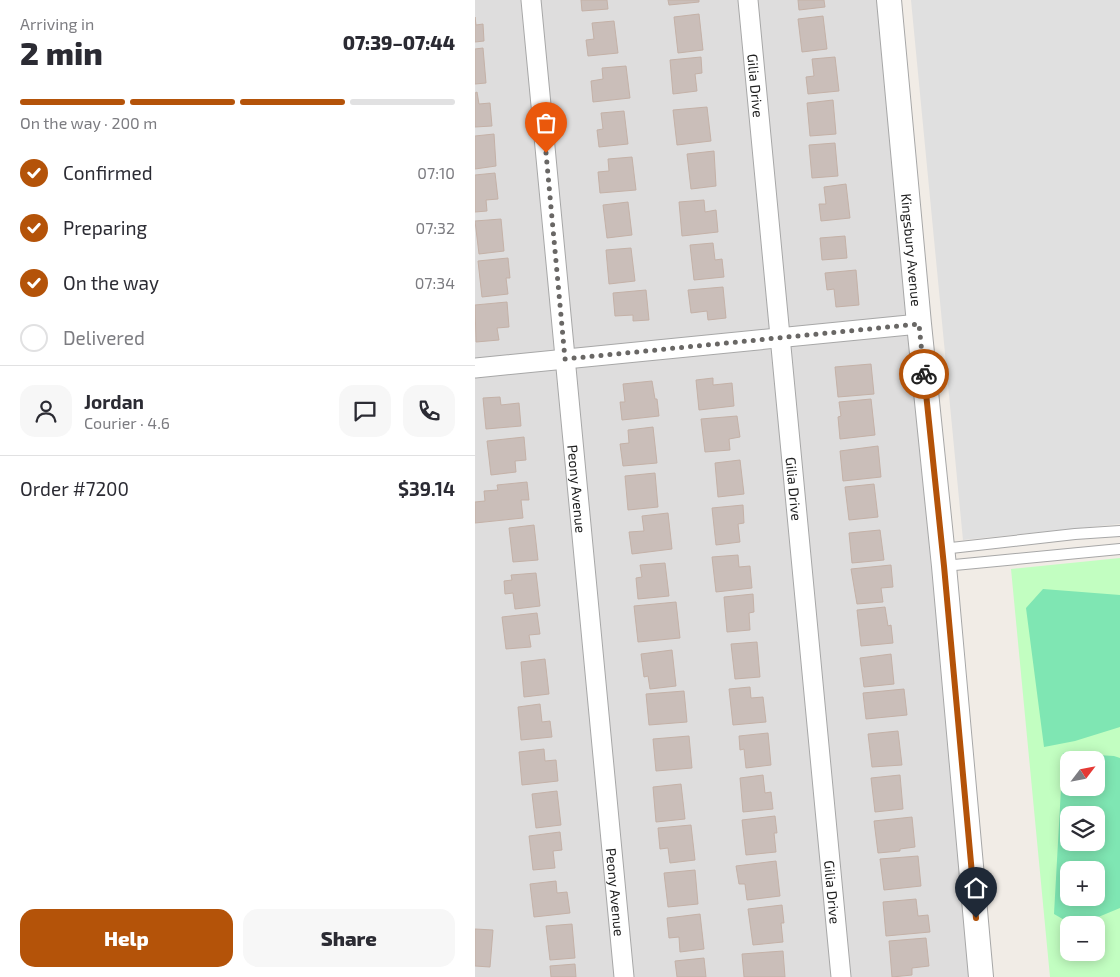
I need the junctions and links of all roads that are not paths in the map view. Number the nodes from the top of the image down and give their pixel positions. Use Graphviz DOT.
graph roads {
  1 [pos="531,0"];
  2 [pos="748,0"];
  3 [pos="889,0"];
  4 [pos="919,324"];
  5 [pos="779,338"];
  6 [pos="565,359"];
  7 [pos="475,368"];
  8 [pos="1120,532"];
  9 [pos="1120,549"];
  10 [pos="943,557"];
  11 [pos="624,977"];
  12 [pos="841,977"];
  13 [pos="981,977"];
  1 -- 6 [label="street, Peony Avenue"];
  2 -- 5 [label="street, Gilia Drive"];
  3 -- 4 [label="street, Kingsbury Avenue"];
  4 -- 5 [label="street"];
  4 -- 10 [label="street, Kingsbury Avenue"];
  5 -- 6 [label="street"];
  5 -- 12 [label="street, Gilia Drive"];
  6 -- 7 [label="street"];
  6 -- 11 [label="street, Peony Avenue"];
  8 -- 10 [label="lane"];
  9 -- 10 [label="lane"];
  10 -- 13 [label="street, Kingsbury Avenue"];
}
